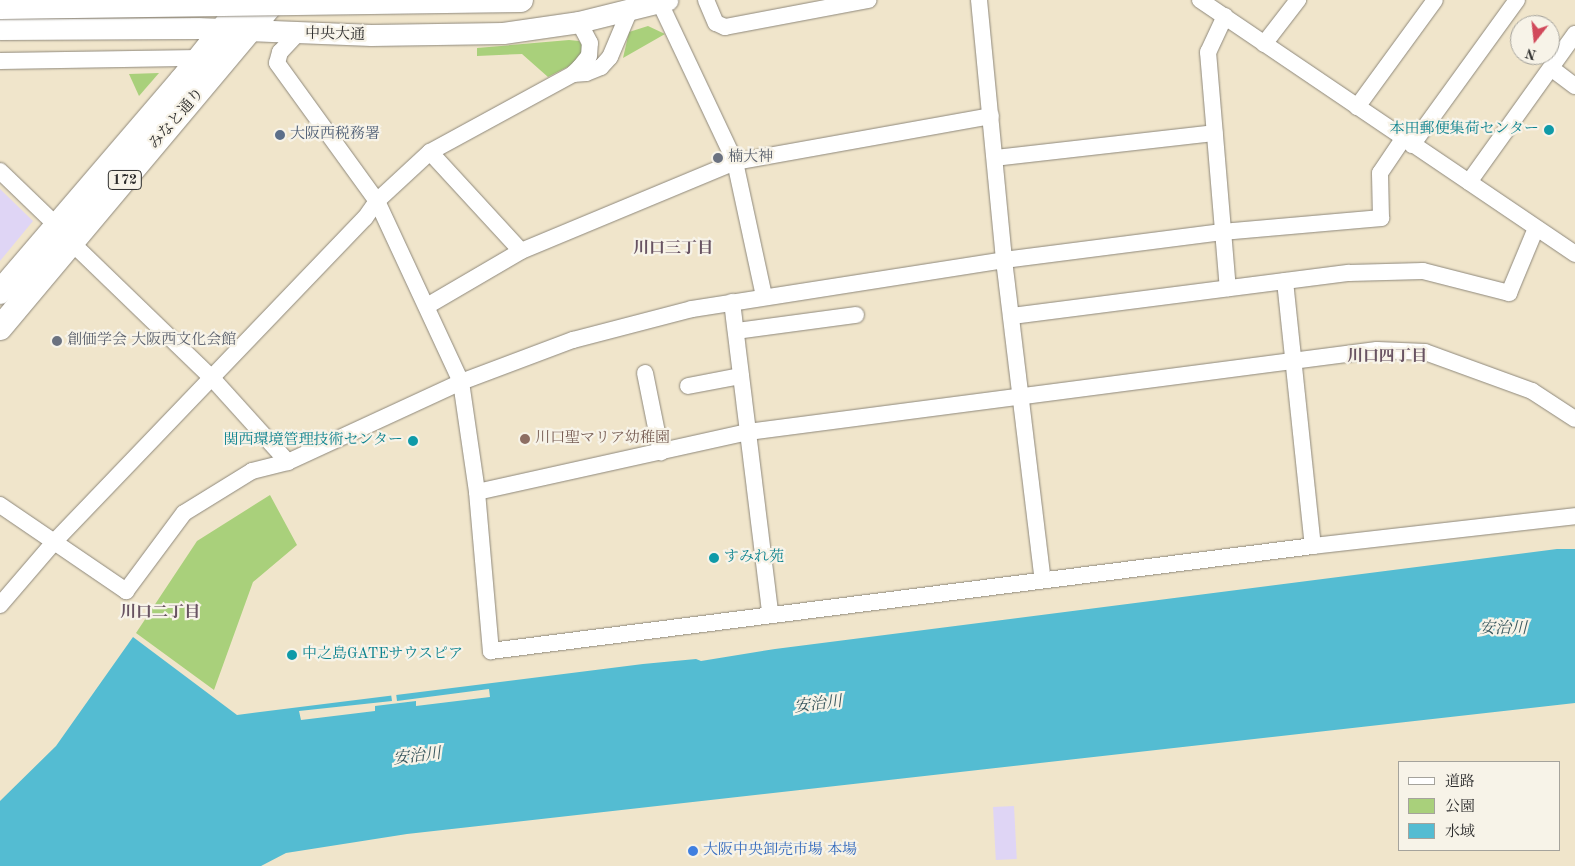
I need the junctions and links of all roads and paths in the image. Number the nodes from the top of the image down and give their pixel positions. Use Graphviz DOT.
graph roads {
  1 [pos="246,0"];
  2 [pos="275,0"];
  3 [pos="521,0"];
  4 [pos="706,0"];
  5 [pos="868,0"];
  6 [pos="978,0"];
  7 [pos="1200,0"];
  8 [pos="1298,0"];
  9 [pos="1434,0"];
  10 [pos="1516,0"];
  11 [pos="663,1"];
  12 [pos="0,7"];
  13 [pos="629,12"];
  14 [pos="1225,16"];
  15 [pos="579,22"];
  16 [pos="0,29"];
  17 [pos="220,29"];
  18 [pos="248,31"];
  19 [pos="298,34"];
  20 [pos="1575,34"];
  21 [pos="1264,44"];
  22 [pos="199,58"];
  23 [pos="0,61"];
  24 [pos="1551,68"];
  25 [pos="574,74"];
  26 [pos="1575,86"];
  27 [pos="1356,107"];
  28 [pos="991,116"];
  29 [pos="1215,133"];
  30 [pos="1408,142"];
  31 [pos="430,152"];
  32 [pos="995,158"];
  33 [pos="735,162"];
  34 [pos="0,171"];
  35 [pos="1469,182"];
  36 [pos="377,201"];
  37 [pos="55,224"];
  38 [pos="1536,228"];
  39 [pos="1222,232"];
  40 [pos="71,242"];
  41 [pos="521,251"];
  42 [pos="1575,254"];
  43 [pos="1004,260"];
  44 [pos="1285,280"];
  45 [pos="1228,288"];
  46 [pos="0,292"];
  47 [pos="764,296"];
  48 [pos="732,302"];
  49 [pos="427,306"];
  50 [pos="856,314"];
  51 [pos="1012,316"];
  52 [pos="0,328"];
  53 [pos="736,331"];
  54 [pos="1294,360"];
  55 [pos="645,374"];
  56 [pos="741,376"];
  57 [pos="212,378"];
  58 [pos="462,382"];
  59 [pos="688,386"];
  60 [pos="1020,395"];
  61 [pos="1575,419"];
  62 [pos="748,432"];
  63 [pos="661,452"];
  64 [pos="288,462"];
  65 [pos="477,492"];
  66 [pos="0,505"];
  67 [pos="1575,516"];
  68 [pos="55,542"];
  69 [pos="1313,546"];
  70 [pos="1043,580"];
  71 [pos="0,605"];
  72 [pos="770,613"];
  1 -- 17 [label="highway, みなと通り / 172"];
  2 -- 18 [label="highway, みなと通り / 172"];
  3 -- 12 [label="highway, bridge"];
  4 -- 5 [label="street"];
  6 -- 28 [label="street"];
  7 -- 14 [label="street"];
  8 -- 21 [label="street"];
  9 -- 27 [label="street"];
  10 -- 30 [label="street"];
  11 -- 13 [label="main road, 中央大通"];
  11 -- 33 [label="street"];
  13 -- 15 [label="main road, 中央大通"];
  13 -- 25 [label="street"];
  14 -- 21 [label="street"];
  14 -- 29 [label="street"];
  15 -- 19 [label="main road, 中央大通"];
  15 -- 25 [label="street"];
  16 -- 17 [label="main road, 中央大通"];
  17 -- 18 [label="main road, 中央大通"];
  17 -- 22 [label="highway, みなと通り / 172"];
  18 -- 19 [label="main road, 中央大通"];
  18 -- 40 [label="highway, みなと通り / 172"];
  19 -- 36 [label="street"];
  20 -- 24 [label="street"];
  21 -- 27 [label="street"];
  22 -- 23 [label="street"];
  22 -- 37 [label="highway, みなと通り / 172"];
  24 -- 26 [label="street"];
  24 -- 35 [label="street"];
  25 -- 31 [label="street"];
  27 -- 30 [label="street"];
  28 -- 32 [label="street"];
  28 -- 33 [label="street"];
  29 -- 32 [label="street"];
  29 -- 39 [label="street"];
  30 -- 35 [label="street"];
  30 -- 39 [label="street"];
  31 -- 36 [label="street"];
  31 -- 41 [label="street"];
  32 -- 43 [label="street"];
  33 -- 41 [label="street"];
  33 -- 47 [label="street"];
  34 -- 37 [label="street"];
  35 -- 38 [label="street"];
  36 -- 49 [label="street"];
  36 -- 57 [label="street"];
  37 -- 46 [label="highway, みなと通り / 172"];
  38 -- 42 [label="street"];
  38 -- 44 [label="street"];
  39 -- 43 [label="street"];
  39 -- 45 [label="street"];
  40 -- 52 [label="highway, みなと通り / 172"];
  40 -- 57 [label="street"];
  41 -- 49 [label="street"];
  43 -- 47 [label="street"];
  43 -- 51 [label="street"];
  44 -- 45 [label="street"];
  44 -- 54 [label="street"];
  45 -- 51 [label="street"];
  47 -- 48 [label="street"];
  48 -- 53 [label="street"];
  48 -- 58 [label="street"];
  49 -- 58 [label="street"];
  50 -- 53 [label="street"];
  51 -- 60 [label="street"];
  53 -- 56 [label="street"];
  54 -- 60 [label="street"];
  54 -- 61 [label="street"];
  54 -- 69 [label="street"];
  55 -- 63 [label="street"];
  56 -- 59 [label="street"];
  56 -- 62 [label="street"];
  57 -- 64 [label="street"];
  57 -- 68 [label="street"];
  58 -- 64 [label="street"];
  58 -- 65 [label="street"];
  60 -- 62 [label="street"];
  60 -- 70 [label="street"];
  62 -- 63 [label="street"];
  62 -- 72 [label="street"];
  63 -- 65 [label="street"];
  64 -- 68 [label="street"];
  65 -- 72 [label="street"];
  66 -- 68 [label="street"];
  67 -- 69 [label="street"];
  68 -- 71 [label="street"];
  69 -- 70 [label="street"];
  70 -- 72 [label="street"];
}
